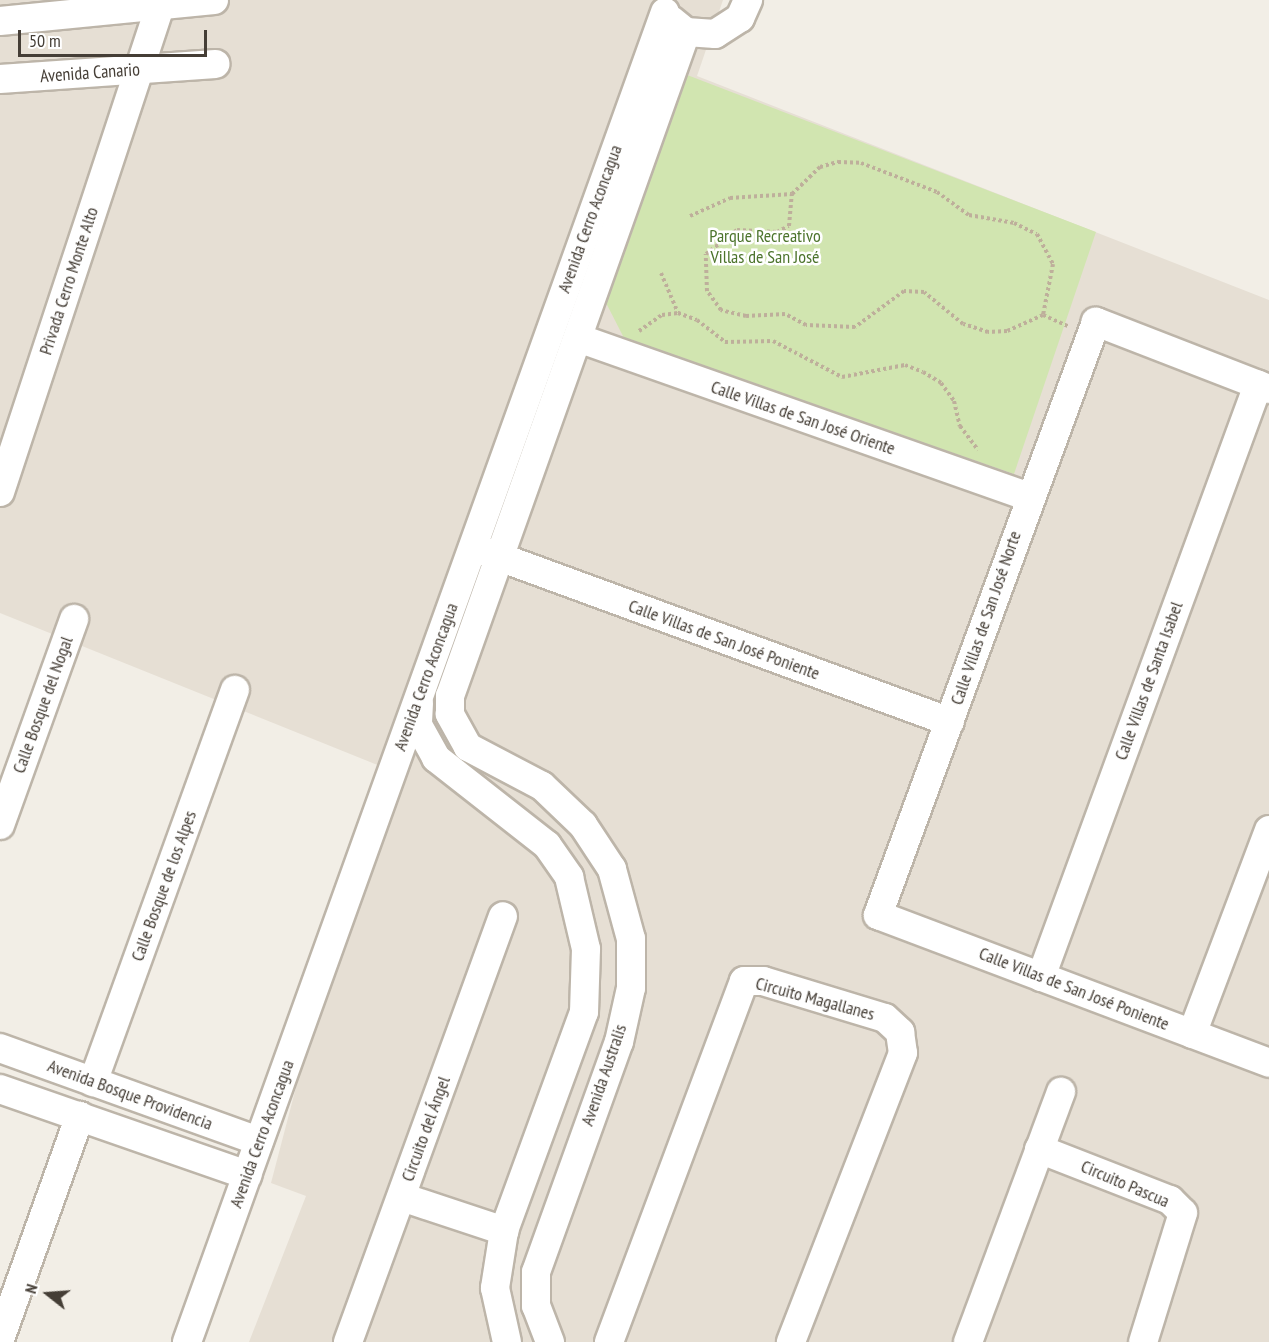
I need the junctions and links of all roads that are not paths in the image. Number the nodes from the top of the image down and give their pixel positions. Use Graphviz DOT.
graph roads {
  1 [pos="214,0"];
  2 [pos="747,0"];
  3 [pos="161,3"];
  4 [pos="663,6"];
  5 [pos="0,21"];
  6 [pos="686,32"];
  7 [pos="215,64"];
  8 [pos="139,70"];
  9 [pos="0,80"];
  10 [pos="650,92"];
  11 [pos="582,284"];
  12 [pos="578,338"];
  13 [pos="1264,387"];
  14 [pos="506,455"];
  15 [pos="532,466"];
  16 [pos="0,492"];
  17 [pos="1029,497"];
  18 [pos="473,546"];
  19 [pos="499,558"];
  20 [pos="74,619"];
  21 [pos="235,690"];
  22 [pos="422,690"];
  23 [pos="950,722"];
  24 [pos="456,731"];
  25 [pos="429,749"];
  26 [pos="392,773"];
  27 [pos="0,825"];
  28 [pos="1269,830"];
  29 [pos="621,892"];
  30 [pos="579,909"];
  31 [pos="878,915"];
  32 [pos="502,916"];
  33 [pos="1041,976"];
  34 [pos="1192,1034"];
  35 [pos="0,1048"];
  36 [pos="1269,1063"];
  37 [pos="93,1082"];
  38 [pos="0,1089"];
  39 [pos="1061,1092"];
  40 [pos="80,1116"];
  41 [pos="259,1141"];
  42 [pos="1039,1149"];
  43 [pos="247,1175"];
  44 [pos="402,1197"];
  45 [pos="504,1231"];
  46 [pos="496,1299"];
  47 [pos="536,1306"];
  48 [pos="0,1339"];
  49 [pos="187,1342"];
  50 [pos="348,1342"];
  51 [pos="507,1342"];
  52 [pos="550,1342"];
  53 [pos="609,1342"];
  54 [pos="791,1342"];
  55 [pos="968,1342"];
  56 [pos="1143,1342"];
  1 -- 3 [label="street"];
  2 -- 6 [label="street"];
  3 -- 5 [label="street"];
  3 -- 8 [label="street, Privada Cerro Monte Alto"];
  4 -- 6 [label="street"];
  4 -- 10 [label="street, Avenida Cerro Aconcagua"];
  6 -- 10 [label="street, Avenida Cerro Aconcagua"];
  7 -- 8 [label="street, Avenida Canario"];
  8 -- 9 [label="street, Avenida Canario"];
  8 -- 16 [label="street, Privada Cerro Monte Alto"];
  10 -- 11 [label="street, Avenida Cerro Aconcagua"];
  11 -- 12 [label="street, Avenida Cerro Aconcagua"];
  11 -- 14 [label="street, Avenida Cerro Aconcagua"];
  12 -- 15 [label="street, Avenida Cerro Aconcagua"];
  12 -- 17 [label="street, Calle Villas de San José Oriente"];
  13 -- 17 [label="street, Calle Villas de San José Norte"];
  13 -- 33 [label="street, Calle Villas de Santa Isabel"];
  14 -- 15 [label="street"];
  14 -- 18 [label="street, Avenida Cerro Aconcagua"];
  15 -- 19 [label="street, Avenida Cerro Aconcagua"];
  17 -- 23 [label="street, Calle Villas de San José Norte"];
  18 -- 19 [label="street, Calle Villas de San José Poniente"];
  18 -- 22 [label="street, Avenida Cerro Aconcagua"];
  19 -- 23 [label="street, Calle Villas de San José Poniente"];
  19 -- 24 [label="street, Avenida Cerro Aconcagua"];
  20 -- 27 [label="street, Calle Bosque del Nogal"];
  21 -- 37 [label="street, Calle Bosque de los Alpes"];
  22 -- 25 [label="street"];
  22 -- 26 [label="street, Avenida Cerro Aconcagua"];
  23 -- 31 [label="street, Calle Villas de San José Norte"];
  24 -- 25 [label="street"];
  24 -- 29 [label="street, Avenida Australis"];
  25 -- 26 [label="street"];
  25 -- 30 [label="street"];
  26 -- 41 [label="street, Avenida Cerro Aconcagua"];
  28 -- 34 [label="street"];
  29 -- 30 [label="street"];
  29 -- 47 [label="street, Avenida Australis"];
  30 -- 45 [label="street"];
  31 -- 33 [label="street, Calle Villas de San José Poniente"];
  32 -- 44 [label="street, Circuito del Ángel"];
  33 -- 34 [label="street, Calle Villas de San José Poniente"];
  34 -- 36 [label="street, Calle Villas de San José Poniente"];
  35 -- 37 [label="street, Avenida Bosque Providencia"];
  37 -- 41 [label="street, Avenida Bosque Providencia"];
  38 -- 40 [label="street, Avenida Bosque Providencia"];
  39 -- 42 [label="street"];
  40 -- 43 [label="street, Avenida Bosque Providencia"];
  40 -- 48 [label="street"];
  41 -- 43 [label="street, Avenida Cerro Aconcagua"];
  42 -- 55 [label="street"];
  42 -- 56 [label="street, Circuito Pascua"];
  43 -- 49 [label="street, Avenida Cerro Aconcagua"];
  44 -- 45 [label="street"];
  44 -- 50 [label="street, Circuito del Ángel"];
  45 -- 46 [label="street"];
  46 -- 47 [label="street"];
  46 -- 51 [label="street"];
  47 -- 52 [label="street, Avenida Australis"];
  53 -- 54 [label="street, Circuito Magallanes"];
}
